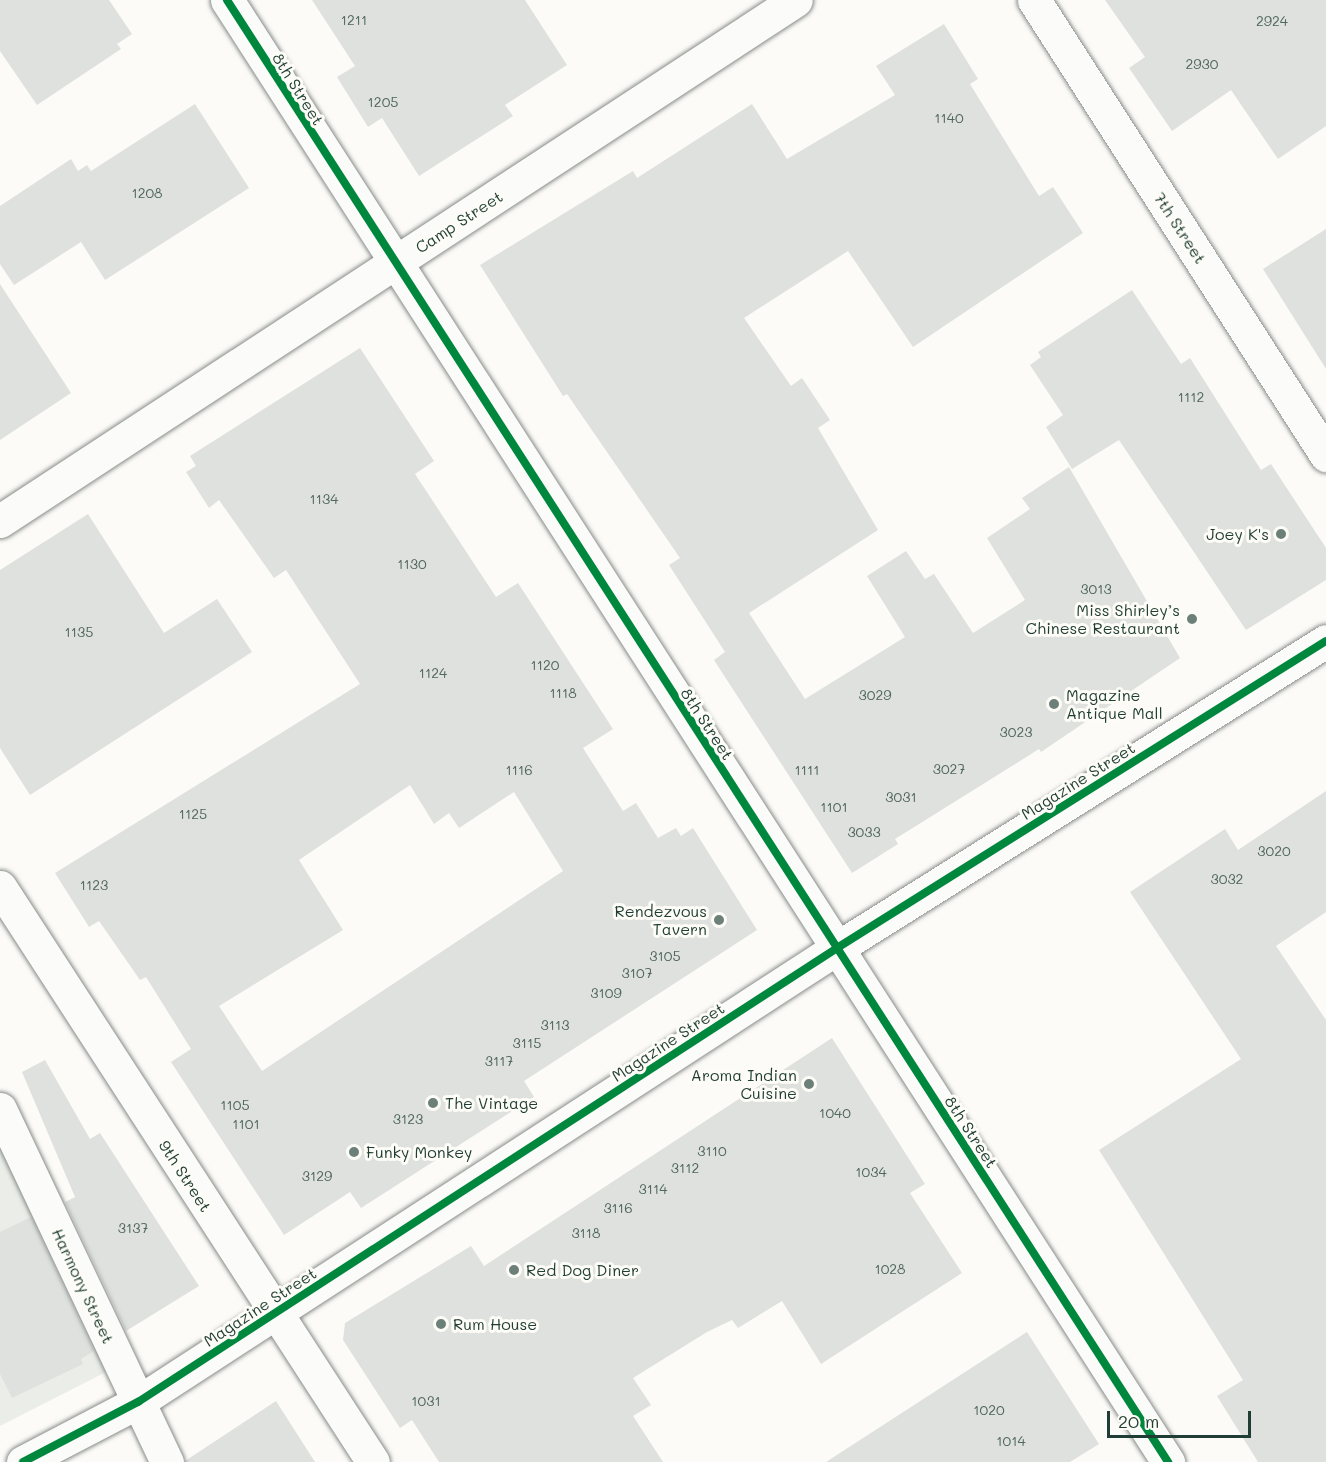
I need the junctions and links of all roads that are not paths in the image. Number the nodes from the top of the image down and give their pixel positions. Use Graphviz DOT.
graph roads {
  1 [pos="227,0"];
  2 [pos="796,0"];
  3 [pos="1034,0"];
  4 [pos="393,265"];
  5 [pos="1326,455"];
  6 [pos="0,521"];
  7 [pos="1326,641"];
  8 [pos="0,887"];
  9 [pos="837,948"];
  10 [pos="0,1109"];
  11 [pos="274,1314"];
  12 [pos="138,1402"];
  13 [pos="23,1462"];
  14 [pos="167,1462"];
  15 [pos="373,1462"];
  16 [pos="1168,1462"];
  1 -- 4 [label="street, 8th Street"];
  2 -- 4 [label="street, Camp Street"];
  3 -- 5 [label="street, 7th Street"];
  4 -- 6 [label="street, Camp Street"];
  4 -- 9 [label="street, 8th Street"];
  7 -- 9 [label="street, Magazine Street"];
  8 -- 11 [label="street, 9th Street"];
  9 -- 11 [label="street, Magazine Street"];
  9 -- 16 [label="street, 8th Street"];
  10 -- 12 [label="street, Harmony Street"];
  11 -- 12 [label="street, Magazine Street"];
  11 -- 15 [label="street, 9th Street"];
  12 -- 13 [label="street, Magazine Street"];
  12 -- 14 [label="street, Harmony Street"];
}
